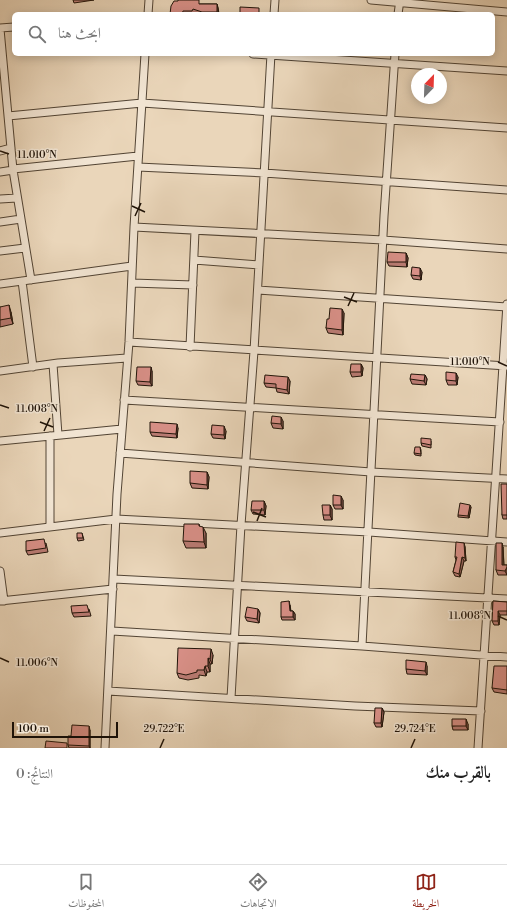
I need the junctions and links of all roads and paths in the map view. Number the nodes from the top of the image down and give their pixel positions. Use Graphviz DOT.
graph roads {
  1 [pos="149,0"];
  2 [pos="275,0"];
  3 [pos="371,0"];
  4 [pos="400,2"];
  5 [pos="148,12"];
  6 [pos="274,12"];
  7 [pos="398,12"];
  8 [pos="507,12"];
  9 [pos="12,27"];
  10 [pos="0,29"];
  11 [pos="1,56"];
  12 [pos="145,56"];
  13 [pos="271,56"];
  14 [pos="285,56"];
  15 [pos="395,56"];
  16 [pos="395,64"];
  17 [pos="507,71"];
  18 [pos="3,91"];
  19 [pos="142,103"];
  20 [pos="8,106"];
  21 [pos="0,108"];
  22 [pos="268,113"];
  23 [pos="8,116"];
  24 [pos="391,119"];
  25 [pos="507,128"];
  26 [pos="11,148"];
  27 [pos="0,151"];
  28 [pos="138,156"];
  29 [pos="138,167"];
  30 [pos="13,170"];
  31 [pos="0,172"];
  32 [pos="264,173"];
  33 [pos="387,183"];
  34 [pos="507,190"];
  35 [pos="17,198"];
  36 [pos="0,199"];
  37 [pos="21,219"];
  38 [pos="0,222"];
  39 [pos="134,227"];
  40 [pos="195,230"];
  41 [pos="261,235"];
  42 [pos="383,240"];
  43 [pos="26,248"];
  44 [pos="507,249"];
  45 [pos="0,251"];
  46 [pos="194,260"];
  47 [pos="259,265"];
  48 [pos="132,266"];
  49 [pos="30,280"];
  50 [pos="22,281"];
  51 [pos="132,283"];
  52 [pos="0,284"];
  53 [pos="193,285"];
  54 [pos="258,290"];
  55 [pos="380,299"];
  56 [pos="507,304"];
  57 [pos="507,307"];
  58 [pos="129,342"];
  59 [pos="190,347"];
  60 [pos="254,351"];
  61 [pos="127,358"];
  62 [pos="377,358"];
  63 [pos="53,364"];
  64 [pos="506,366"];
  65 [pos="33,367"];
  66 [pos="0,371"];
  67 [pos="124,400"];
  68 [pos="250,408"];
  69 [pos="374,415"];
  70 [pos="500,422"];
  71 [pos="122,429"];
  72 [pos="54,436"];
  73 [pos="0,441"];
  74 [pos="120,453"];
  75 [pos="245,463"];
  76 [pos="371,472"];
  77 [pos="496,479"];
  78 [pos="507,479"];
  79 [pos="116,519"];
  80 [pos="241,525"];
  81 [pos="50,527"];
  82 [pos="369,532"];
  83 [pos="0,533"];
  84 [pos="492,541"];
  85 [pos="507,542"];
  86 [pos="0,571"];
  87 [pos="114,579"];
  88 [pos="238,586"];
  89 [pos="113,589"];
  90 [pos="365,592"];
  91 [pos="488,598"];
  92 [pos="507,599"];
  93 [pos="2,601"];
  94 [pos="112,631"];
  95 [pos="234,638"];
  96 [pos="362,646"];
  97 [pos="484,654"];
  98 [pos="507,657"];
  99 [pos="108,691"];
  100 [pos="230,698"];
  101 [pos="481,711"];
  102 [pos="105,748"];
  103 [pos="478,748"];
  1 -- 5 [label="street"];
  2 -- 6 [label="street"];
  3 -- 4 [label="street"];
  4 -- 7 [label="street"];
  4 -- 8 [label="street"];
  9 -- 10 [label="street"];
  10 -- 11 [label="street"];
  11 -- 18 [label="street"];
  12 -- 19 [label="street"];
  13 -- 22 [label="street"];
  14 -- 16 [label="street"];
  15 -- 16 [label="street"];
  16 -- 17 [label="street"];
  16 -- 24 [label="street"];
  18 -- 20 [label="street"];
  19 -- 22 [label="street"];
  19 -- 23 [label="street"];
  19 -- 28 [label="street"];
  20 -- 21 [label="street"];
  20 -- 23 [label="street"];
  22 -- 24 [label="street"];
  22 -- 32 [label="street"];
  23 -- 26 [label="street"];
  24 -- 25 [label="street"];
  24 -- 33 [label="street"];
  26 -- 27 [label="street"];
  26 -- 30 [label="street"];
  28 -- 29 [label="street"];
  28 -- 30 [label="street"];
  29 -- 32 [label="street"];
  29 -- 39 [label="street"];
  30 -- 31 [label="street"];
  30 -- 35 [label="street"];
  32 -- 33 [label="street"];
  32 -- 41 [label="street"];
  33 -- 34 [label="street"];
  33 -- 42 [label="street"];
  35 -- 36 [label="street"];
  35 -- 37 [label="street"];
  37 -- 38 [label="street"];
  37 -- 43 [label="street"];
  39 -- 40 [label="street"];
  39 -- 48 [label="street"];
  40 -- 41 [label="street"];
  40 -- 46 [label="street"];
  41 -- 42 [label="street"];
  41 -- 47 [label="street"];
  42 -- 44 [label="street"];
  42 -- 55 [label="street"];
  43 -- 45 [label="street"];
  43 -- 49 [label="street"];
  46 -- 47 [label="street"];
  46 -- 53 [label="street"];
  47 -- 54 [label="street"];
  48 -- 49 [label="street"];
  48 -- 51 [label="street"];
  49 -- 50 [label="street"];
  50 -- 52 [label="street"];
  50 -- 65 [label="street"];
  51 -- 53 [label="street"];
  51 -- 58 [label="street"];
  53 -- 59 [label="street"];
  54 -- 55 [label="street"];
  54 -- 60 [label="street"];
  55 -- 57 [label="street"];
  55 -- 62 [label="street"];
  56 -- 57 [label="street"];
  57 -- 64 [label="street"];
  58 -- 59 [label="street"];
  58 -- 61 [label="street"];
  59 -- 60 [label="street"];
  60 -- 62 [label="street"];
  60 -- 68 [label="street"];
  61 -- 63 [label="street"];
  61 -- 67 [label="street"];
  62 -- 64 [label="street"];
  62 -- 69 [label="street"];
  63 -- 65 [label="street"];
  63 -- 72 [label="street"];
  64 -- 70 [label="street"];
  65 -- 66 [label="street"];
  67 -- 68 [label="street"];
  67 -- 71 [label="street"];
  68 -- 69 [label="street"];
  68 -- 75 [label="street"];
  69 -- 70 [label="street"];
  69 -- 76 [label="street"];
  70 -- 77 [label="street"];
  71 -- 72 [label="street"];
  71 -- 74 [label="street"];
  72 -- 73 [label="street"];
  72 -- 81 [label="street"];
  74 -- 75 [label="street"];
  74 -- 79 [label="street"];
  75 -- 76 [label="street"];
  75 -- 80 [label="street"];
  76 -- 77 [label="street"];
  76 -- 82 [label="street"];
  77 -- 78 [label="street"];
  77 -- 84 [label="street"];
  79 -- 80 [label="street"];
  79 -- 81 [label="street"];
  79 -- 87 [label="street"];
  80 -- 82 [label="street"];
  80 -- 88 [label="street"];
  81 -- 83 [label="street"];
  82 -- 84 [label="street"];
  82 -- 90 [label="street"];
  84 -- 85 [label="street"];
  84 -- 91 [label="street"];
  86 -- 93 [label="street"];
  87 -- 88 [label="street"];
  87 -- 89 [label="street"];
  88 -- 90 [label="street"];
  88 -- 95 [label="street"];
  89 -- 93 [label="street"];
  89 -- 94 [label="street"];
  90 -- 91 [label="street"];
  90 -- 96 [label="street"];
  91 -- 92 [label="street"];
  91 -- 97 [label="street"];
  94 -- 95 [label="street"];
  94 -- 99 [label="street"];
  95 -- 96 [label="street"];
  95 -- 100 [label="street"];
  96 -- 97 [label="street"];
  97 -- 98 [label="street"];
  97 -- 101 [label="street"];
  99 -- 100 [label="street"];
  99 -- 102 [label="street"];
  100 -- 101 [label="street"];
  101 -- 103 [label="street"];
}
